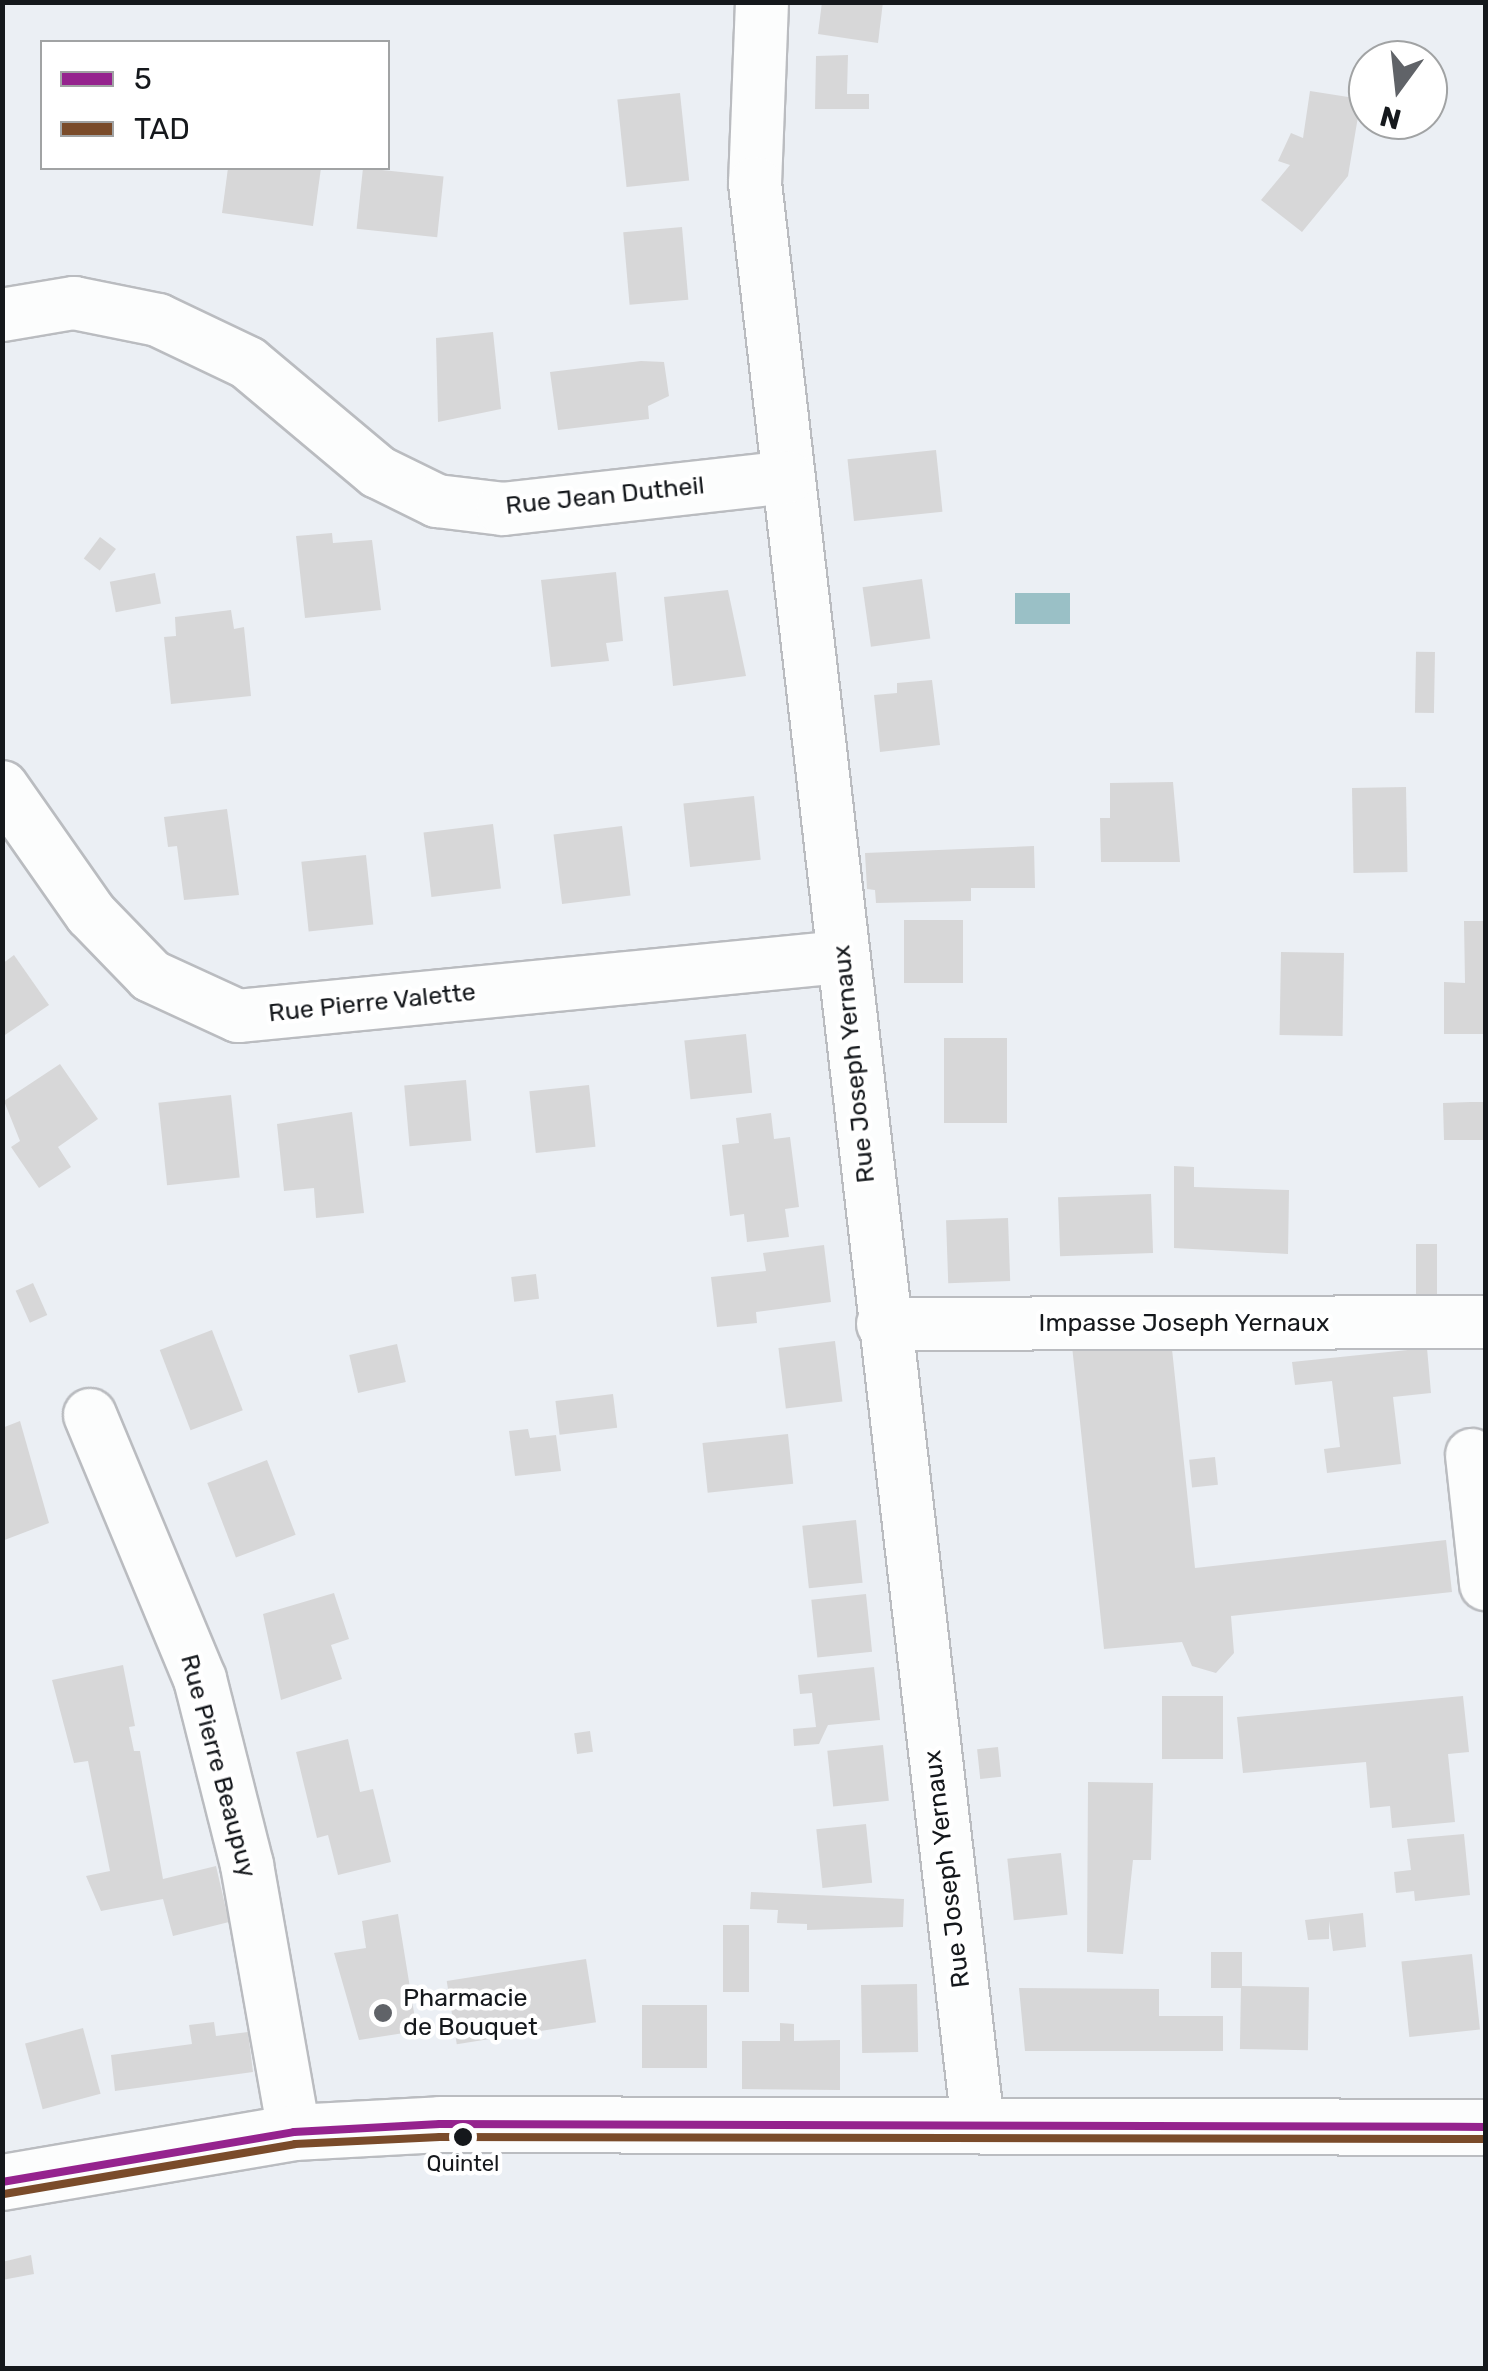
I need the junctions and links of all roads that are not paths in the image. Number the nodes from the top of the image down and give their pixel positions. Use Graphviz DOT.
graph roads {
  1 [pos="762,2"];
  2 [pos="2,315"];
  3 [pos="787,476"];
  4 [pos="2,787"];
  5 [pos="842,957"];
  6 [pos="1486,1322"];
  7 [pos="883,1324"];
  8 [pos="90,1415"];
  9 [pos="1472,1455"];
  10 [pos="1486,1584"];
  11 [pos="978,2124"];
  12 [pos="1486,2128"];
  13 [pos="294,2132"];
  14 [pos="2,2182"];
  1 -- 3 [label="street, Rue Joseph Yernaux"];
  2 -- 3 [label="street, Rue Jean Dutheil"];
  3 -- 5 [label="street, Rue Joseph Yernaux"];
  4 -- 5 [label="street, Rue Pierre Valette"];
  5 -- 7 [label="street, Rue Joseph Yernaux"];
  6 -- 7 [label="street, Impasse Joseph Yernaux"];
  7 -- 11 [label="street, Rue Joseph Yernaux"];
  8 -- 13 [label="street, Rue Pierre Beaupuy"];
  9 -- 10 [label="street"];
  11 -- 12 [label="main road"];
  11 -- 13 [label="main road"];
  13 -- 14 [label="main road"];
}
